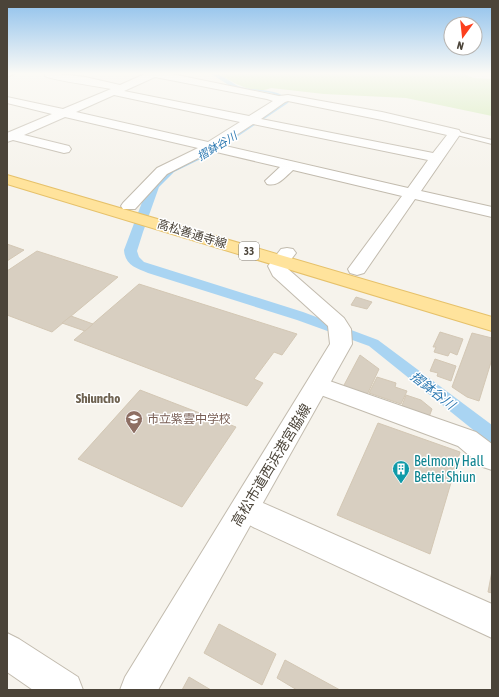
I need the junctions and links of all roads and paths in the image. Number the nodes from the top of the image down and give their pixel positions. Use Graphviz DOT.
graph roads {
  1 [pos="31,106"];
  2 [pos="81,106"];
  3 [pos="186,106"];
  4 [pos="275,106"];
  5 [pos="324,106"];
  6 [pos="64,113"];
  7 [pos="255,121"];
  8 [pos="455,133"];
  9 [pos="9,137"];
  10 [pos="492,142"];
  11 [pos="214,148"];
  12 [pos="64,149"];
  13 [pos="436,158"];
  14 [pos="290,166"];
  15 [pos="7,169"];
  16 [pos="7,179"];
  17 [pos="272,181"];
  18 [pos="411,194"];
  19 [pos="129,206"];
  20 [pos="492,212"];
  21 [pos="284,257"];
  22 [pos="357,269"];
  23 [pos="492,314"];
  24 [pos="492,324"];
  25 [pos="318,385"];
  26 [pos="492,459"];
  27 [pos="245,508"];
  28 [pos="492,621"];
  29 [pos="7,651"];
  30 [pos="65,690"];
  31 [pos="138,690"];
  1 -- 6 [label="street"];
  2 -- 6 [label="street"];
  3 -- 7 [label="street"];
  4 -- 7 [label="street"];
  5 -- 8 [label="street"];
  6 -- 9 [label="street"];
  6 -- 11 [label="street"];
  7 -- 11 [label="street"];
  7 -- 13 [label="street"];
  8 -- 10 [label="lane"];
  8 -- 13 [label="street"];
  9 -- 12 [label="street"];
  11 -- 14 [label="street"];
  11 -- 19 [label="street"];
  13 -- 18 [label="street"];
  14 -- 17 [label="street"];
  14 -- 18 [label="street"];
  15 -- 19 [label="main road, 高松善通寺線 / 33"];
  16 -- 21 [label="main road, 高松善通寺線 / 33"];
  18 -- 20 [label="street"];
  18 -- 22 [label="street"];
  19 -- 21 [label="main road, 高松善通寺線 / 33"];
  21 -- 23 [label="main road, 高松善通寺線 / 33"];
  21 -- 24 [label="main road, 高松善通寺線 / 33"];
  21 -- 25 [label="street, 高松市道西浜港宮脇線"];
  25 -- 26 [label="street"];
  25 -- 27 [label="street, 高松市道西浜港宮脇線"];
  27 -- 28 [label="street"];
  27 -- 31 [label="street, 高松市道西浜港宮脇線"];
  29 -- 30 [label="street"];
}
